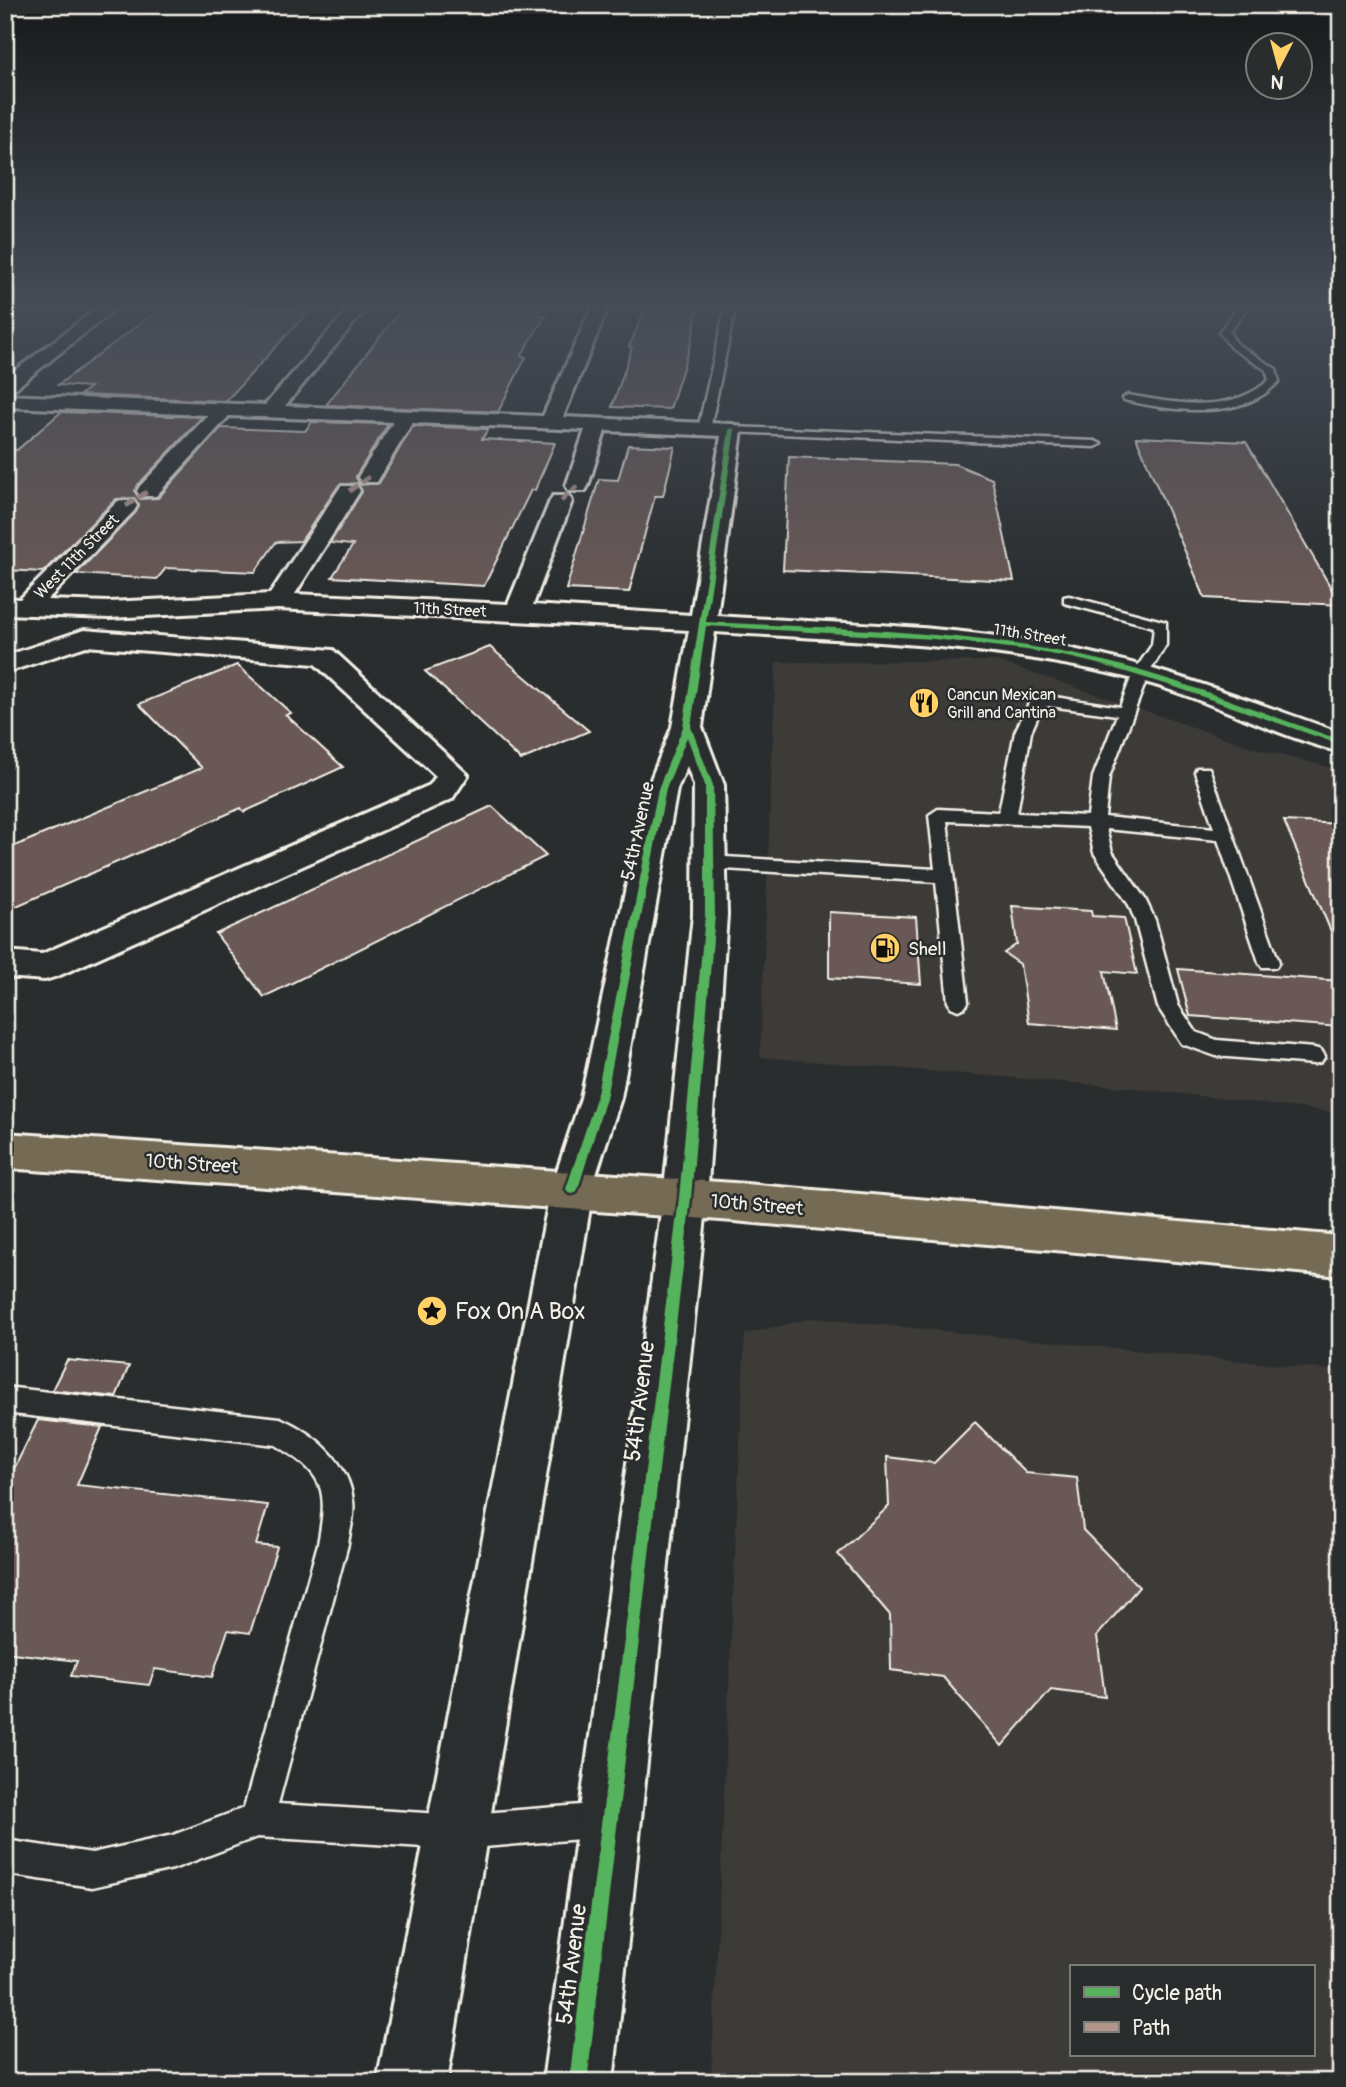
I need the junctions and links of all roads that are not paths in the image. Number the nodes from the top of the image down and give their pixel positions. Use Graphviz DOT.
graph roads {
  1 [pos="41,402"];
  2 [pos="51,402"];
  3 [pos="278,402"];
  4 [pos="559,402"];
  5 [pos="710,402"];
  6 [pos="1169,402"];
  7 [pos="1230,402"];
  8 [pos="225,409"];
  9 [pos="271,411"];
  10 [pos="406,416"];
  11 [pos="551,422"];
  12 [pos="15,424"];
  13 [pos="597,424"];
  14 [pos="704,429"];
  15 [pos="733,430"];
  16 [pos="1095,444"];
  17 [pos="369,477"];
  18 [pos="148,491"];
  19 [pos="349,491"];
  20 [pos="126,506"];
  21 [pos="1069,600"];
  22 [pos="278,601"];
  23 [pos="15,606"];
  24 [pos="110,610"];
  25 [pos="519,612"];
  26 [pos="702,624"];
  27 [pos="83,638"];
  28 [pos="5,665"];
  29 [pos="1142,673"];
  30 [pos="1126,712"];
  31 [pos="687,727"];
  32 [pos="1341,743"];
  33 [pos="1203,772"];
  34 [pos="1007,818"];
  35 [pos="1096,822"];
  36 [pos="1224,835"];
  37 [pos="708,862"];
  38 [pos="944,876"];
  39 [pos="1269,962"];
  40 [pos="5,964"];
  41 [pos="958,1002"];
  42 [pos="1314,1056"];
  43 [pos="5,1150"];
  44 [pos="572,1189"];
  45 [pos="684,1198"];
  46 [pos="1341,1256"];
  47 [pos="5,1400"];
  48 [pos="257,1820"];
  49 [pos="610,1820"];
  50 [pos="458,1832"];
  51 [pos="5,1857"];
  52 [pos="412,2082"];
  53 [pos="578,2082"];
  1 -- 12 [label="street"];
  2 -- 8 [label="street"];
  3 -- 9 [label="street"];
  4 -- 11 [label="street"];
  5 -- 14 [label="lane"];
  6 -- 7 [label="lane"];
  8 -- 9 [label="street"];
  8 -- 18 [label="street"];
  9 -- 10 [label="street"];
  10 -- 11 [label="street"];
  10 -- 17 [label="street"];
  11 -- 13 [label="street"];
  13 -- 14 [label="street"];
  13 -- 25 [label="street"];
  14 -- 15 [label="street"];
  15 -- 16 [label="lane"];
  15 -- 26 [label="street, 54th Avenue"];
  19 -- 22 [label="street"];
  20 -- 23 [label="street, West 11th Street"];
  21 -- 29 [label="lane"];
  22 -- 24 [label="street, 11th Street"];
  22 -- 25 [label="street, 11th Street"];
  23 -- 24 [label="street, 11th Street"];
  24 -- 27 [label="street"];
  25 -- 26 [label="street, 11th Street"];
  26 -- 29 [label="street, 11th Street"];
  26 -- 31 [label="street, 54th Avenue"];
  27 -- 28 [label="street"];
  27 -- 40 [label="street"];
  29 -- 30 [label="lane"];
  29 -- 32 [label="street, 11th Street"];
  30 -- 34 [label="lane"];
  30 -- 35 [label="lane"];
  31 -- 37 [label="street, 54th Avenue"];
  31 -- 44 [label="street, 54th Avenue"];
  33 -- 36 [label="lane"];
  34 -- 35 [label="lane"];
  34 -- 38 [label="lane"];
  35 -- 36 [label="lane"];
  35 -- 42 [label="lane"];
  36 -- 39 [label="lane"];
  37 -- 38 [label="lane"];
  37 -- 45 [label="street, 54th Avenue"];
  38 -- 41 [label="lane"];
  43 -- 44 [label="main road, 10th Street"];
  44 -- 45 [label="main road, 10th Street"];
  44 -- 50 [label="street, 54th Avenue"];
  45 -- 46 [label="main road, 10th Street"];
  45 -- 49 [label="street, 54th Avenue"];
  47 -- 48 [label="lane"];
  48 -- 50 [label="lane"];
  48 -- 51 [label="lane"];
  49 -- 50 [label="lane"];
  49 -- 53 [label="street, 54th Avenue"];
  50 -- 52 [label="street, 54th Avenue"];
}
